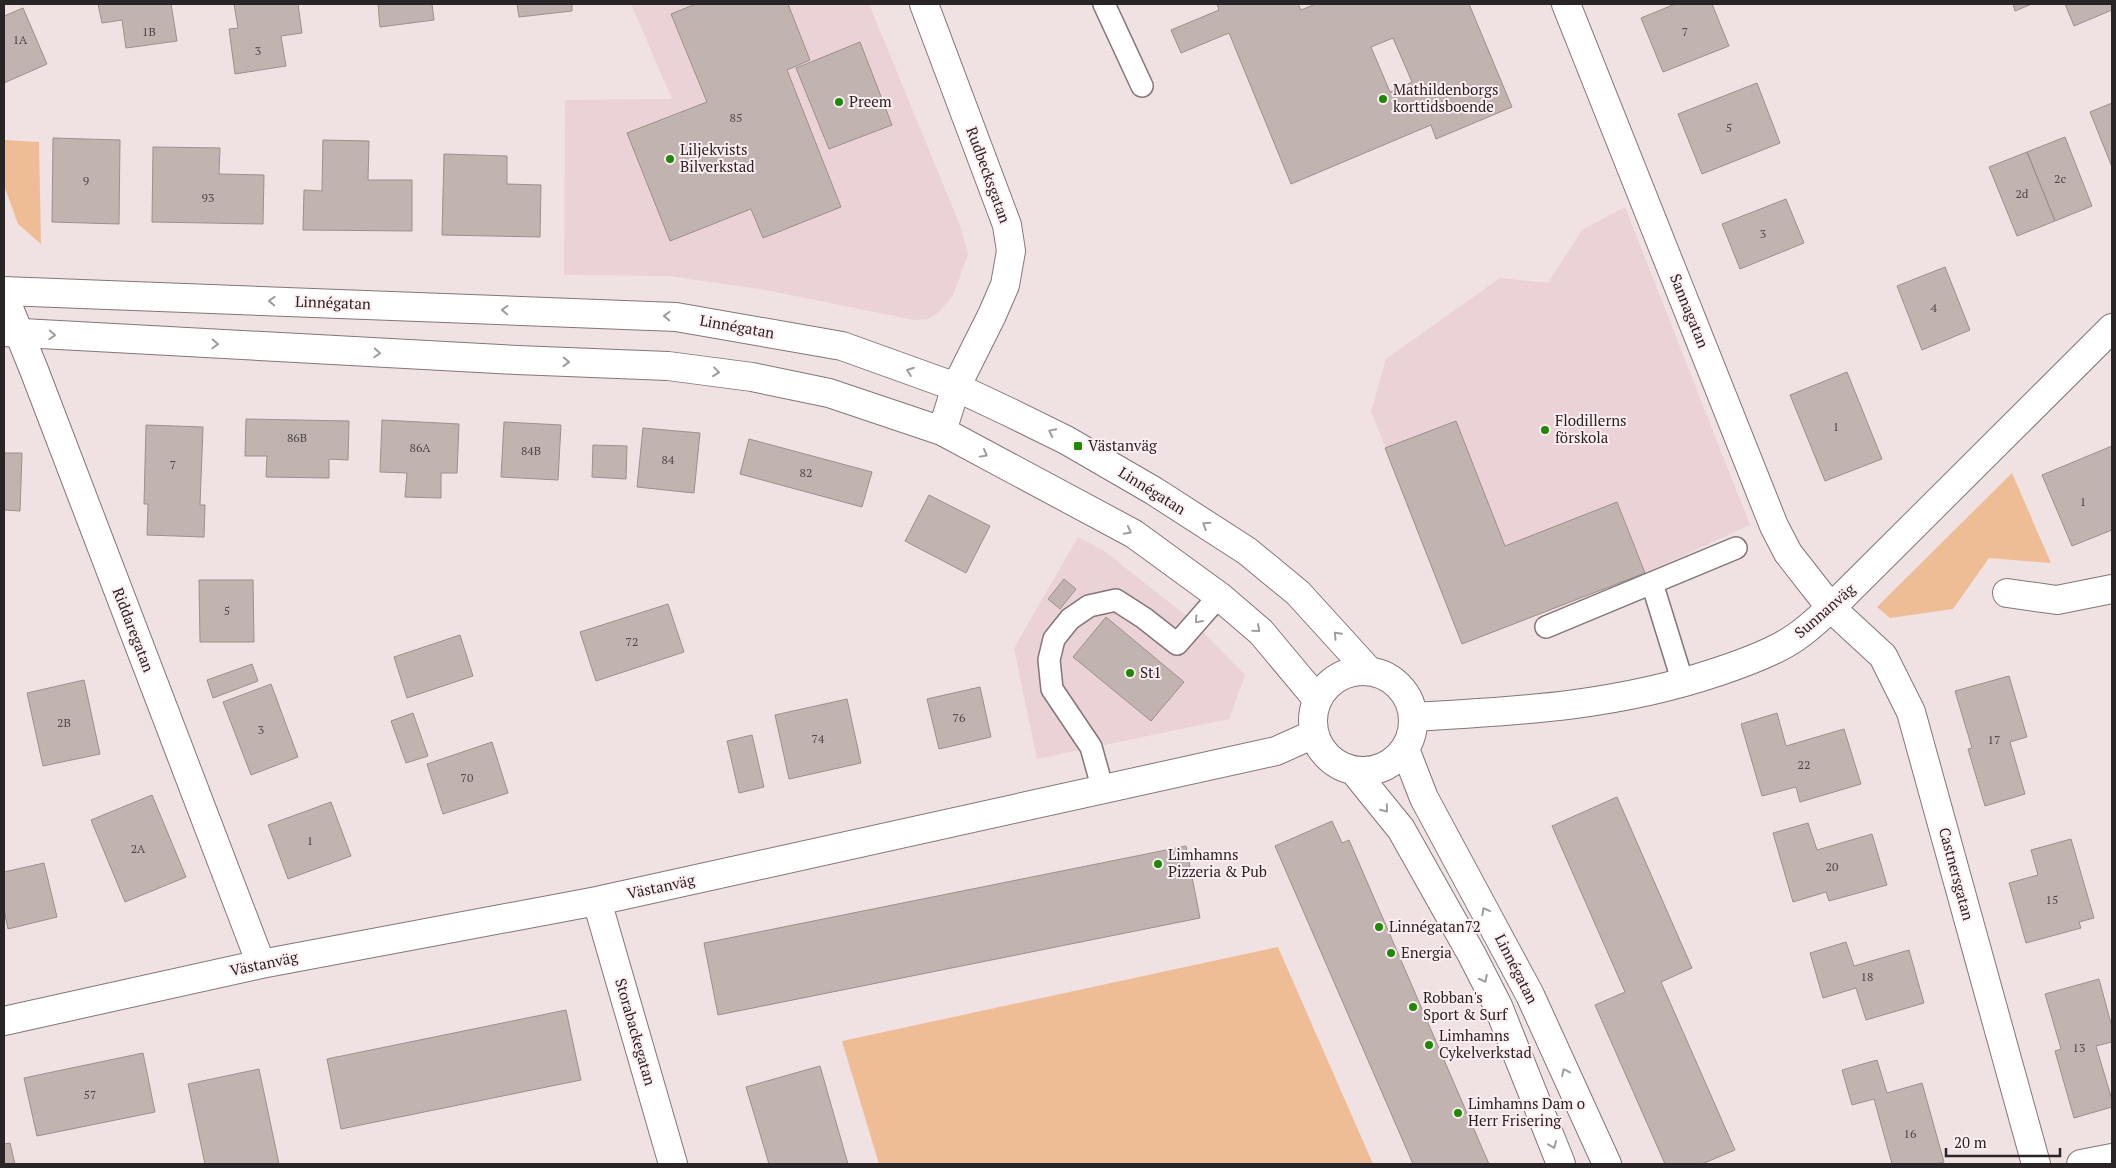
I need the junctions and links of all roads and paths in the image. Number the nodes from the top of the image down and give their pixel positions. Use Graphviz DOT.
graph roads {
  1 [pos="1104,4"];
  2 [pos="1566,4"];
  3 [pos="930,5"];
  4 [pos="1142,86"];
  5 [pos="4,291"];
  6 [pos="4,296"];
  7 [pos="2112,328"];
  8 [pos="12,332"];
  9 [pos="956,388"];
  10 [pos="942,431"];
  11 [pos="1736,548"];
  12 [pos="1652,584"];
  13 [pos="2112,589"];
  14 [pos="2007,593"];
  15 [pos="1218,596"];
  16 [pos="1831,608"];
  17 [pos="1546,627"];
  18 [pos="1369,671"];
  19 [pos="1683,683"];
  20 [pos="1317,699"];
  21 [pos="1413,717"];
  22 [pos="1314,734"];
  23 [pos="1405,749"];
  24 [pos="1354,771"];
  25 [pos="1103,790"];
  26 [pos="597,901"];
  27 [pos="260,964"];
  28 [pos="4,1021"];
  29 [pos="2112,1158"];
  30 [pos="673,1164"];
  31 [pos="1561,1164"];
  32 [pos="1607,1164"];
  33 [pos="2036,1164"];
  34 [pos="2082,1164"];
  1 -- 4 [label="lane"];
  2 -- 16 [label="street, Sannagatan"];
  3 -- 9 [label="street, Rudbecksgatan"];
  9 -- 5 [label="street, Linnégatan, one-way"];
  6 -- 8 [label="street, Riddaregatan"];
  7 -- 16 [label="street, Sunnanväg"];
  8 -- 10 [label="street, one-way"];
  8 -- 27 [label="street, Riddaregatan"];
  9 -- 10 [label="street, Rudbecksgatan"];
  18 -- 9 [label="street, Linnégatan, one-way"];
  10 -- 15 [label="street, one-way"];
  11 -- 12 [label="lane"];
  12 -- 17 [label="lane"];
  12 -- 19 [label="lane"];
  13 -- 14 [label="street"];
  15 -- 20 [label="street, one-way"];
  15 -- 25 [label="lane, one-way"];
  16 -- 19 [label="street, Sunnanväg"];
  16 -- 33 [label="street, Castnersgatan"];
  18 -- 20 [label="street"];
  18 -- 21 [label="street"];
  19 -- 21 [label="street, Sunnanväg"];
  20 -- 22 [label="street"];
  21 -- 23 [label="street"];
  22 -- 24 [label="street"];
  22 -- 25 [label="street, Västanväg"];
  23 -- 24 [label="street"];
  32 -- 23 [label="street, Linnégatan, one-way"];
  24 -- 31 [label="street, one-way"];
  25 -- 26 [label="street, Västanväg"];
  26 -- 27 [label="street, Västanväg"];
  26 -- 30 [label="street, Storabackegatan"];
  27 -- 28 [label="street, Västanväg"];
  29 -- 34 [label="street"];
}
